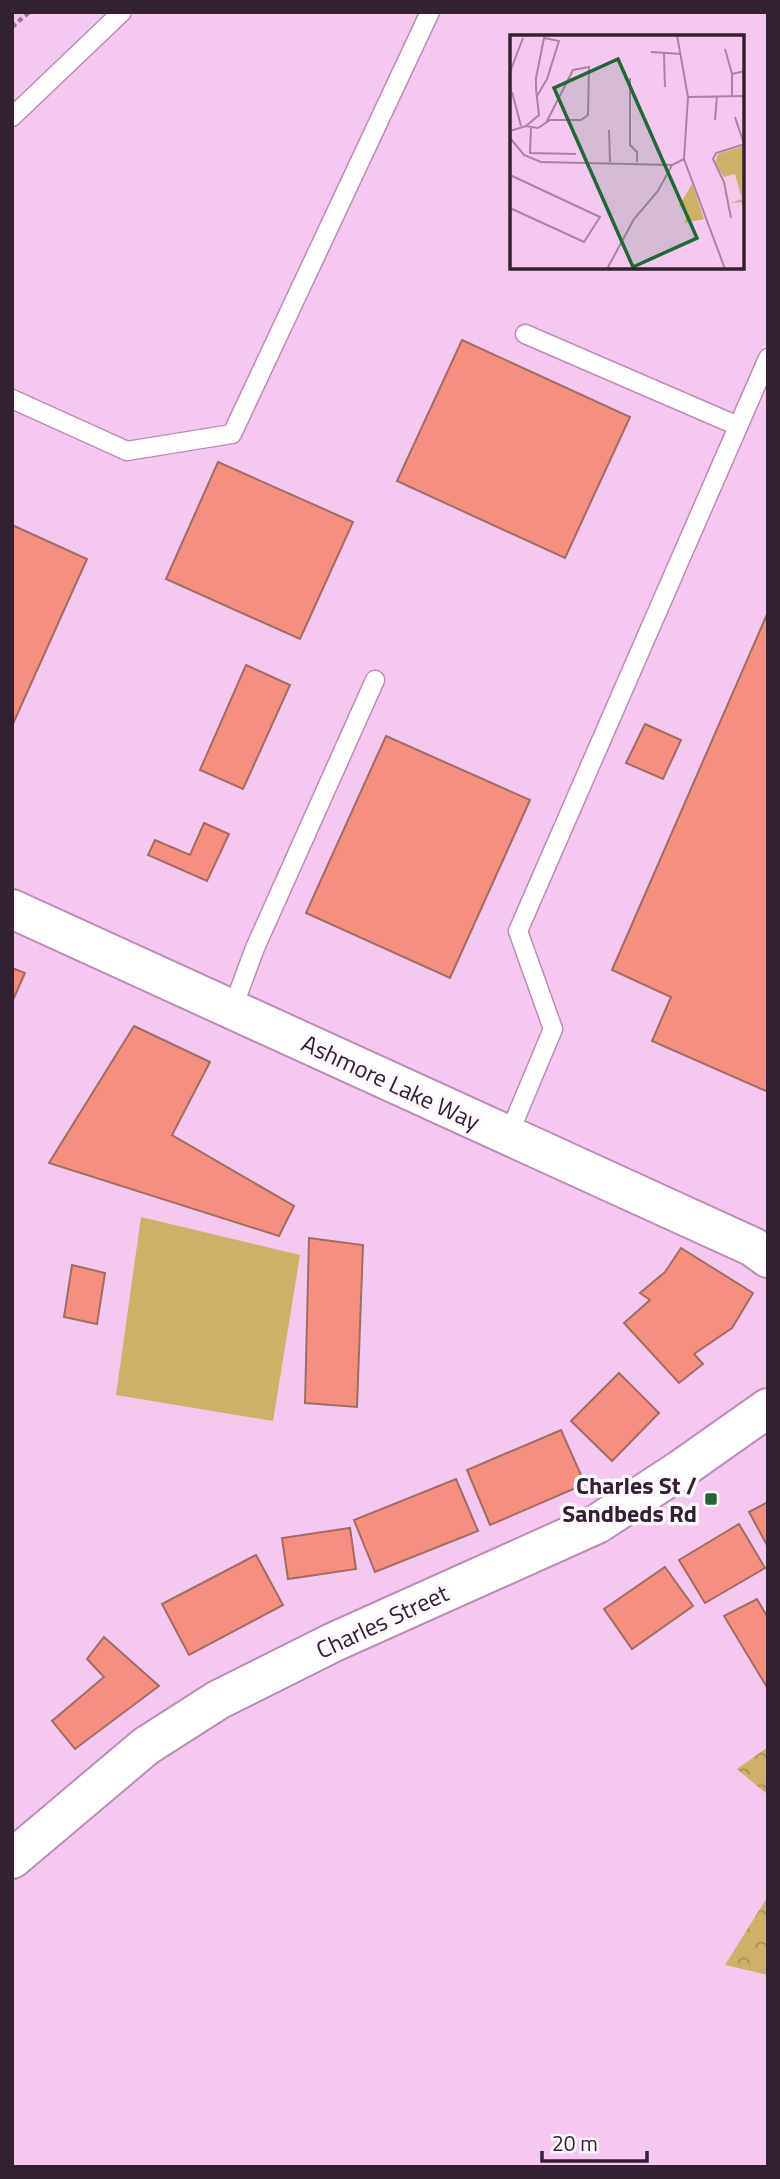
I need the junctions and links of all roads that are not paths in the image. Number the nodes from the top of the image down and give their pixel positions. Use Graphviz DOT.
graph roads {
  1 [pos="122,12"];
  2 [pos="430,12"];
  3 [pos="12,117"];
  4 [pos="525,334"];
  5 [pos="768,358"];
  6 [pos="12,399"];
  7 [pos="738,426"];
  8 [pos="375,680"];
  9 [pos="12,909"];
  10 [pos="232,1010"];
  11 [pos="508,1136"];
  12 [pos="768,1258"];
  13 [pos="768,1408"];
  14 [pos="12,1859"];
  1 -- 3 [label="lane"];
  2 -- 6 [label="lane"];
  4 -- 7 [label="lane"];
  5 -- 7 [label="lane"];
  7 -- 11 [label="lane"];
  8 -- 10 [label="lane"];
  9 -- 10 [label="street, Ashmore Lake Way"];
  10 -- 11 [label="street, Ashmore Lake Way"];
  11 -- 12 [label="street, Ashmore Lake Way"];
  13 -- 14 [label="street, Charles Street"];
}
